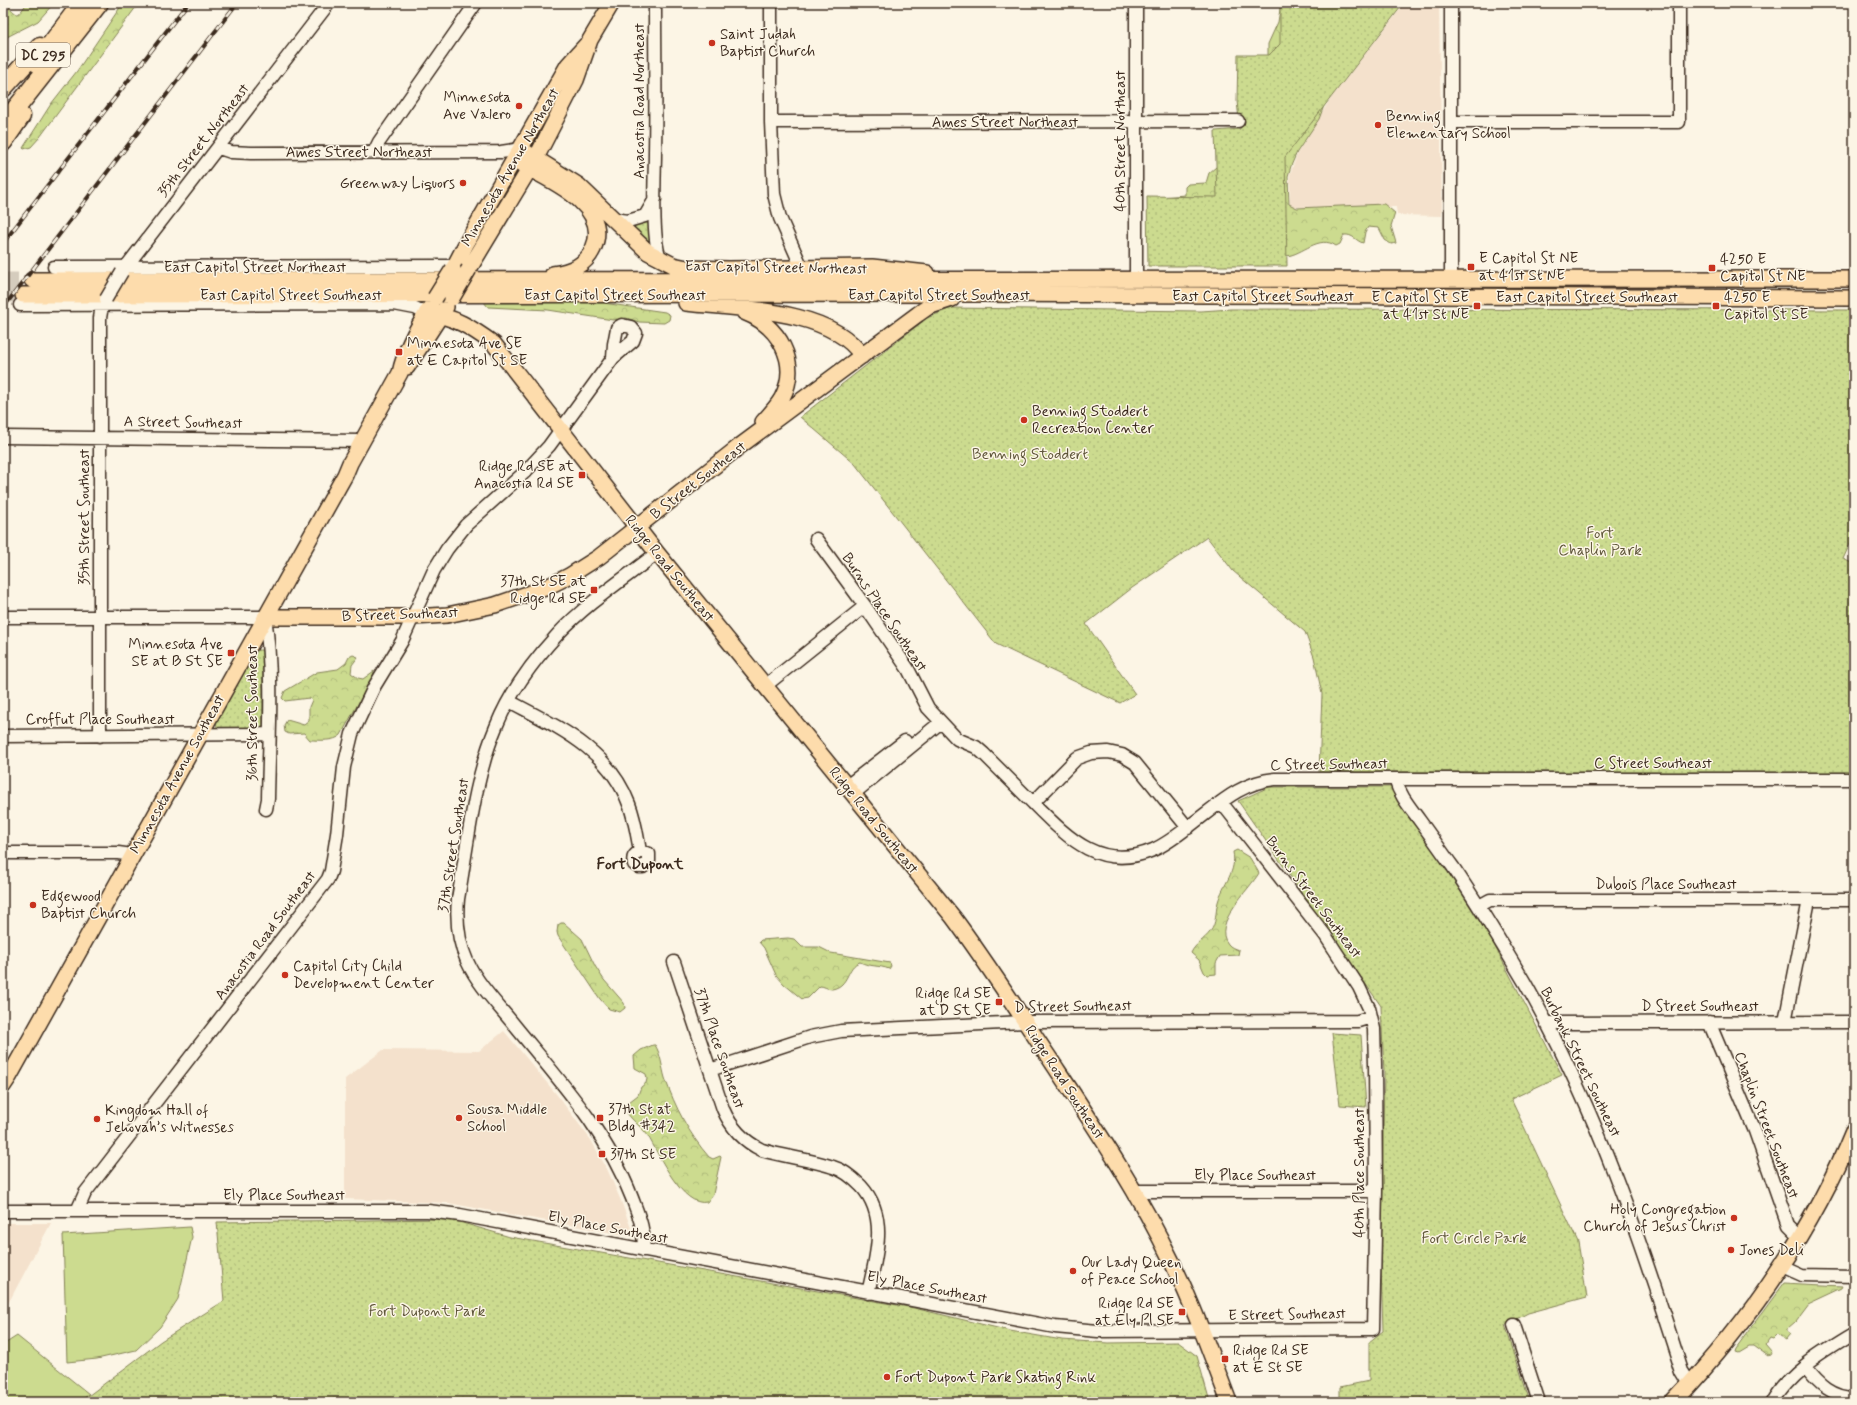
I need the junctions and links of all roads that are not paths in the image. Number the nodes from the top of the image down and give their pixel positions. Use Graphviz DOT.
graph roads {
  1 [pos="78,3"];
  2 [pos="82,3"];
  3 [pos="99,3"];
  4 [pos="329,3"];
  5 [pos="476,3"];
  6 [pos="612,3"];
  7 [pos="655,3"];
  8 [pos="771,3"];
  9 [pos="1136,3"];
  10 [pos="1451,3"];
  11 [pos="1679,3"];
  12 [pos="590,40"];
  13 [pos="65,47"];
  14 [pos="3,88"];
  15 [pos="3,107"];
  16 [pos="1238,121"];
  17 [pos="771,122"];
  18 [pos="1136,122"];
  19 [pos="1451,122"];
  20 [pos="3,125"];
  21 [pos="3,142"];
  22 [pos="218,148"];
  23 [pos="374,152"];
  24 [pos="518,155"];
  25 [pos="532,163"];
  26 [pos="655,198"];
  27 [pos="613,218"];
  28 [pos="661,260"];
  29 [pos="54,267"];
  30 [pos="459,268"];
  31 [pos="802,268"];
  32 [pos="124,270"];
  33 [pos="1136,279"];
  34 [pos="1854,279"];
  35 [pos="32,280"];
  36 [pos="482,280"];
  37 [pos="1450,280"];
  38 [pos="981,287"];
  39 [pos="599,295"];
  40 [pos="435,298"];
  41 [pos="452,298"];
  42 [pos="1854,298"];
  43 [pos="22,300"];
  44 [pos="104,303"];
  45 [pos="721,307"];
  46 [pos="426,313"];
  47 [pos="442,314"];
  48 [pos="862,356"];
  49 [pos="613,358"];
  50 [pos="400,372"];
  51 [pos="562,431"];
  52 [pos="3,437"];
  53 [pos="100,437"];
  54 [pos="362,441"];
  55 [pos="740,446"];
  56 [pos="637,528"];
  57 [pos="816,540"];
  58 [pos="657,552"];
  59 [pos="865,606"];
  60 [pos="3,617"];
  61 [pos="100,617"];
  62 [pos="262,617"];
  63 [pos="413,617"];
  64 [pos="766,686"];
  65 [pos="509,701"];
  66 [pos="939,720"];
  67 [pos="269,734"];
  68 [pos="196,735"];
  69 [pos="3,736"];
  70 [pos="100,736"];
  71 [pos="1395,779"];
  72 [pos="1854,779"];
  73 [pos="850,790"];
  74 [pos="1221,802"];
  75 [pos="1033,803"];
  76 [pos="266,809"];
  77 [pos="1188,828"];
  78 [pos="640,851"];
  79 [pos="3,853"];
  80 [pos="130,855"];
  81 [pos="1809,900"];
  82 [pos="1854,900"];
  83 [pos="1479,906"];
  84 [pos="674,962"];
  85 [pos="1371,1017"];
  86 [pos="1025,1022"];
  87 [pos="1546,1022"];
  88 [pos="1709,1022"];
  89 [pos="1785,1022"];
  90 [pos="1854,1022"];
  91 [pos="710,1070"];
  92 [pos="3,1084"];
  93 [pos="1854,1129"];
  94 [pos="1134,1191"];
  95 [pos="1376,1191"];
  96 [pos="3,1211"];
  97 [pos="77,1211"];
  98 [pos="1800,1237"];
  99 [pos="643,1250"];
  100 [pos="1782,1266"];
  101 [pos="1854,1276"];
  102 [pos="868,1293"];
  103 [pos="1514,1325"];
  104 [pos="1372,1329"];
  105 [pos="1202,1331"];
  106 [pos="1854,1333"];
  107 [pos="1805,1367"];
  108 [pos="1690,1384"];
  109 [pos="1854,1397"];
  110 [pos="1229,1402"];
  111 [pos="1539,1402"];
  112 [pos="1673,1402"];
  113 [pos="1773,1402"];
  1 -- 14 [label="highway"];
  2 -- 15 [label="highway, DC 295"];
  3 -- 13 [label="highway, DC 295"];
  4 -- 22 [label="street, 35th Street Northeast"];
  5 -- 23 [label="street"];
  6 -- 12 [label="main road, Minnesota Avenue Northeast"];
  7 -- 26 [label="street, Anacostia Road Northeast"];
  8 -- 17 [label="street"];
  9 -- 18 [label="street, 40th Street Northeast"];
  10 -- 19 [label="street"];
  11 -- 19 [label="street"];
  12 -- 24 [label="main road, Minnesota Avenue Northeast"];
  12 -- 25 [label="main road, Minnesota Avenue Northeast"];
  13 -- 20 [label="highway"];
  13 -- 21 [label="highway, DC 295"];
  16 -- 18 [label="street, Ames Street Northeast"];
  17 -- 18 [label="street, Ames Street Northeast"];
  17 -- 31 [label="street"];
  18 -- 33 [label="street, 40th Street Northeast"];
  19 -- 37 [label="street"];
  22 -- 23 [label="street, Ames Street Northeast"];
  22 -- 32 [label="street, 35th Street Northeast"];
  23 -- 24 [label="street, Ames Street Northeast"];
  24 -- 25 [label="main road"];
  24 -- 30 [label="main road, Minnesota Avenue Northeast"];
  25 -- 27 [label="main road, East Capitol Street Northeast"];
  25 -- 30 [label="main road, Minnesota Avenue Northeast"];
  25 -- 36 [label="main road"];
  26 -- 27 [label="street, Anacostia Road Northeast"];
  26 -- 28 [label="street, Anacostia Road Northeast"];
  27 -- 28 [label="main road, East Capitol Street Northeast"];
  28 -- 31 [label="main road, East Capitol Street Northeast"];
  29 -- 32 [label="street, East Capitol Street Northeast"];
  30 -- 32 [label="street, East Capitol Street Northeast"];
  30 -- 40 [label="main road, Minnesota Avenue Northeast, bridge"];
  30 -- 41 [label="main road, Minnesota Avenue Northeast, bridge"];
  31 -- 38 [label="main road, East Capitol Street Northeast"];
  32 -- 44 [label="street, 35th Street Northeast, bridge"];
  33 -- 37 [label="main road, East Capitol Street Northeast"];
  33 -- 38 [label="main road, East Capitol Street Northeast"];
  34 -- 37 [label="main road, East Capitol Street Northeast"];
  35 -- 36 [label="main road, East Capitol Street Northeast"];
  36 -- 38 [label="main road, East Capitol Street Northeast"];
  38 -- 39 [label="main road, East Capitol Street Southeast"];
  38 -- 42 [label="main road, East Capitol Street Southeast"];
  38 -- 48 [label="main road, B Street Southeast"];
  39 -- 43 [label="main road, East Capitol Street Southeast"];
  39 -- 45 [label="main road"];
  40 -- 46 [label="main road, Minnesota Avenue Southeast"];
  41 -- 47 [label="main road, Minnesota Avenue Southeast"];
  43 -- 44 [label="street, East Capitol Street Southeast"];
  44 -- 46 [label="street, East Capitol Street Southeast"];
  44 -- 53 [label="street, 35th Street Southeast"];
  45 -- 48 [label="main road"];
  45 -- 55 [label="main road"];
  46 -- 47 [label="main road, Ridge Road Southeast"];
  46 -- 50 [label="main road, Minnesota Avenue Southeast"];
  47 -- 50 [label="main road, Minnesota Avenue Southeast"];
  47 -- 51 [label="main road, Ridge Road Southeast"];
  48 -- 55 [label="main road, B Street Southeast"];
  49 -- 51 [label="street, Anacostia Road Southeast"];
  50 -- 54 [label="main road, Minnesota Avenue Southeast"];
  51 -- 56 [label="main road, Ridge Road Southeast"];
  51 -- 63 [label="street, Anacostia Road Southeast"];
  52 -- 53 [label="street, A Street Southeast"];
  53 -- 54 [label="street, A Street Southeast"];
  53 -- 61 [label="street, 35th Street Southeast"];
  54 -- 62 [label="main road, Minnesota Avenue Southeast"];
  55 -- 56 [label="main road, B Street Southeast"];
  56 -- 58 [label="main road, Ridge Road Southeast"];
  56 -- 63 [label="main road, B Street Southeast"];
  57 -- 59 [label="street, Burns Place Southeast"];
  58 -- 64 [label="main road, Ridge Road Southeast"];
  58 -- 65 [label="street, 37th Street Southeast"];
  59 -- 64 [label="street"];
  59 -- 66 [label="street, Burns Place Southeast"];
  60 -- 61 [label="street, B Street Southeast"];
  61 -- 62 [label="street, B Street Southeast"];
  61 -- 70 [label="street, 35th Street Southeast"];
  62 -- 63 [label="main road, B Street Southeast"];
  62 -- 67 [label="street, 36th Street Southeast"];
  62 -- 68 [label="main road, Minnesota Avenue Southeast"];
  63 -- 97 [label="street, Anacostia Road Southeast"];
  64 -- 73 [label="main road, Ridge Road Southeast"];
  65 -- 78 [label="street"];
  65 -- 99 [label="street, 37th Street Southeast"];
  66 -- 73 [label="street"];
  66 -- 75 [label="street, C Street Southeast"];
  67 -- 68 [label="street, Croffut Place Southeast"];
  67 -- 76 [label="street, 36th Street Southeast"];
  68 -- 70 [label="street, Croffut Place Southeast"];
  68 -- 80 [label="main road, Minnesota Avenue Southeast"];
  69 -- 70 [label="street, Croffut Place Southeast"];
  71 -- 72 [label="street, C Street Southeast"];
  71 -- 74 [label="street, C Street Southeast"];
  71 -- 83 [label="street, Burbank Street Southeast"];
  73 -- 86 [label="main road, Ridge Road Southeast"];
  74 -- 77 [label="street, C Street Southeast"];
  74 -- 85 [label="street, Burns Street Southeast"];
  75 -- 77 [label="street, C Street Southeast"];
  75 -- 77 [label="street"];
  79 -- 80 [label="street"];
  80 -- 92 [label="main road, Minnesota Avenue Southeast"];
  81 -- 82 [label="street, Dubois Place Southeast"];
  81 -- 83 [label="street, Dubois Place Southeast"];
  81 -- 89 [label="street"];
  83 -- 87 [label="street, Burbank Street Southeast"];
  84 -- 91 [label="street, 37th Place Southeast"];
  85 -- 86 [label="street, D Street Southeast"];
  85 -- 95 [label="street, 40th Place Southeast"];
  86 -- 91 [label="street, D Street Southeast"];
  86 -- 94 [label="main road, Ridge Road Southeast"];
  87 -- 88 [label="street, D Street Southeast"];
  87 -- 108 [label="street, Burbank Street Southeast"];
  88 -- 89 [label="street, D Street Southeast"];
  88 -- 98 [label="street, Chaplin Street Southeast"];
  89 -- 90 [label="street, D Street Southeast"];
  91 -- 102 [label="street, 37th Place Southeast"];
  93 -- 98 [label="main road"];
  94 -- 95 [label="street, Ely Place Southeast"];
  94 -- 105 [label="main road, Ridge Road Southeast"];
  95 -- 104 [label="street, 40th Place Southeast"];
  96 -- 97 [label="street, Ely Place Southeast"];
  97 -- 99 [label="street, Ely Place Southeast"];
  98 -- 100 [label="main road"];
  99 -- 102 [label="street, Ely Place Southeast"];
  100 -- 101 [label="street"];
  100 -- 108 [label="main road"];
  102 -- 105 [label="street, Ely Place Southeast"];
  103 -- 111 [label="street"];
  104 -- 105 [label="street, E Street Southeast"];
  105 -- 110 [label="main road, Ridge Road Southeast"];
  106 -- 107 [label="street"];
  107 -- 109 [label="street"];
  107 -- 113 [label="street"];
  108 -- 112 [label="main road"];
}
